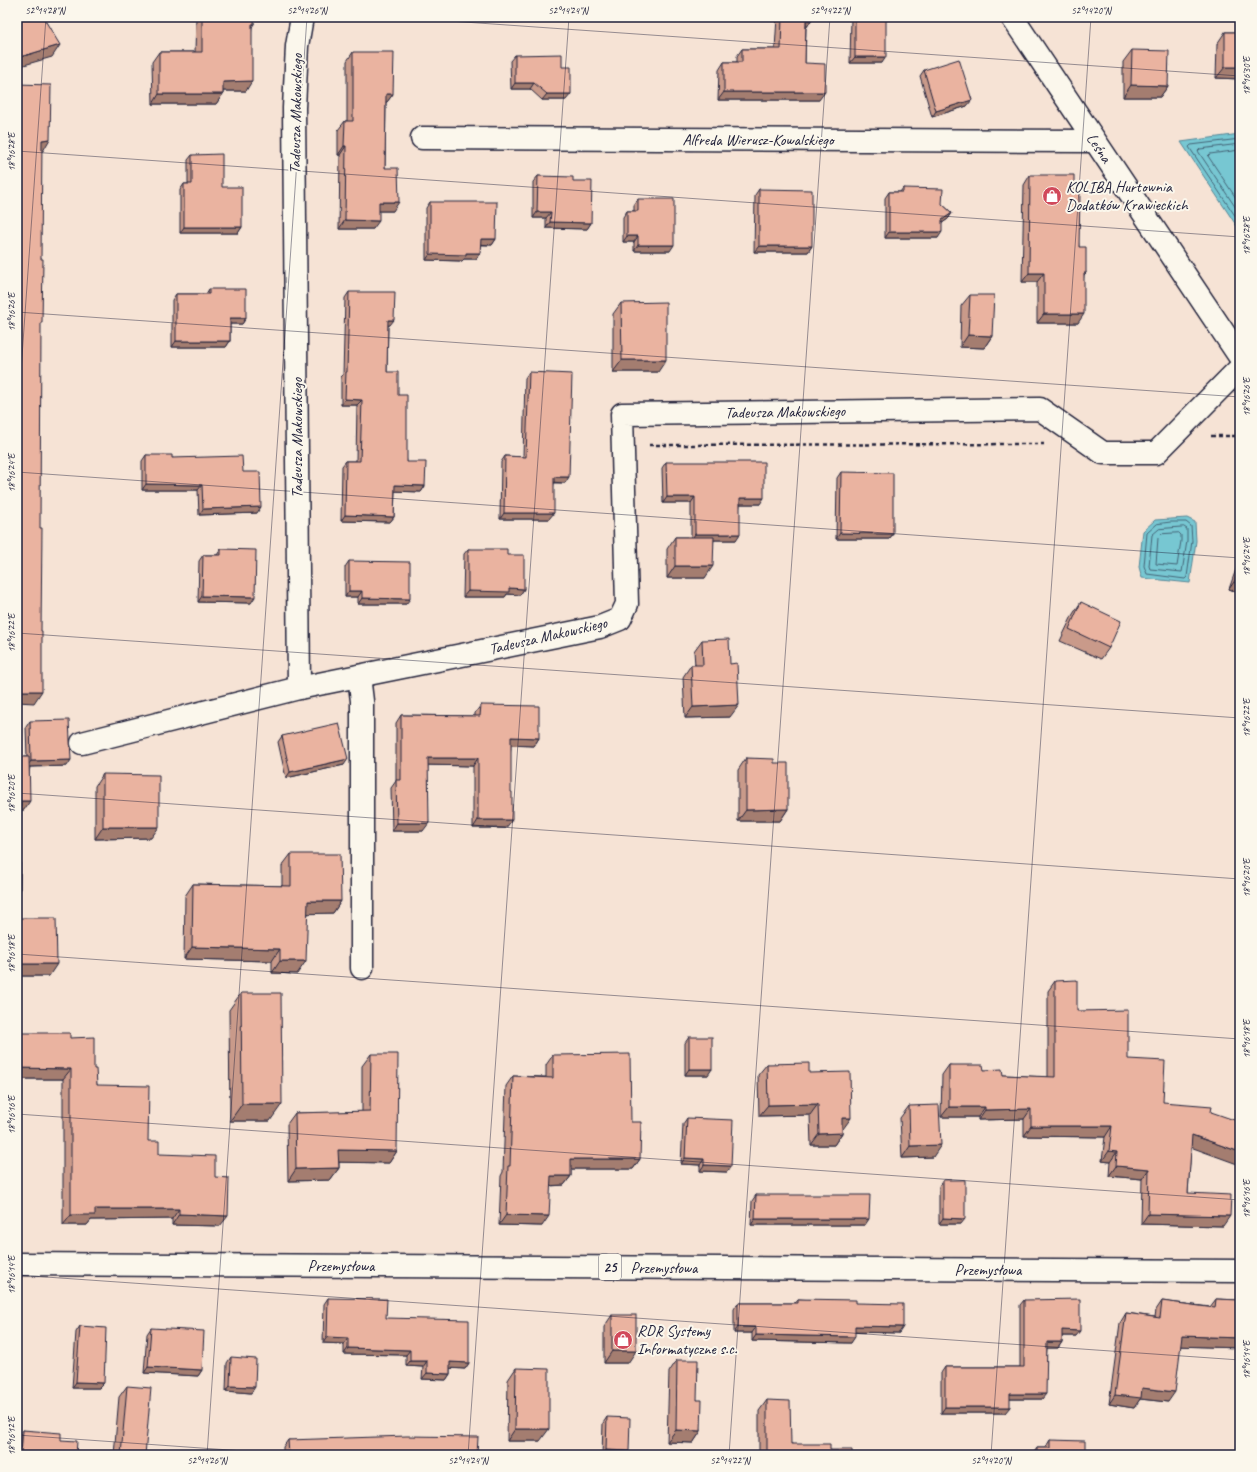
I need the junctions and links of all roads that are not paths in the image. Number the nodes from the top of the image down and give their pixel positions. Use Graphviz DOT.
graph roads {
  1 [pos="302,17"];
  2 [pos="1012,17"];
  3 [pos="422,138"];
  4 [pos="1094,141"];
  5 [pos="1240,358"];
  6 [pos="1240,368"];
  7 [pos="359,676"];
  8 [pos="299,688"];
  9 [pos="82,743"];
  10 [pos="362,968"];
  11 [pos="17,1264"];
  12 [pos="1240,1271"];
  1 -- 8 [label="street, Tadeusza Makowskiego"];
  2 -- 4 [label="street, Leśna"];
  3 -- 4 [label="street, Alfreda Wierusz-Kowalskiego"];
  4 -- 5 [label="street, Leśna"];
  6 -- 7 [label="street, Tadeusza Makowskiego"];
  7 -- 8 [label="street, Tadeusza Makowskiego"];
  7 -- 10 [label="street"];
  8 -- 9 [label="street"];
  11 -- 12 [label="street, Przemysłowa / 25"];
}
